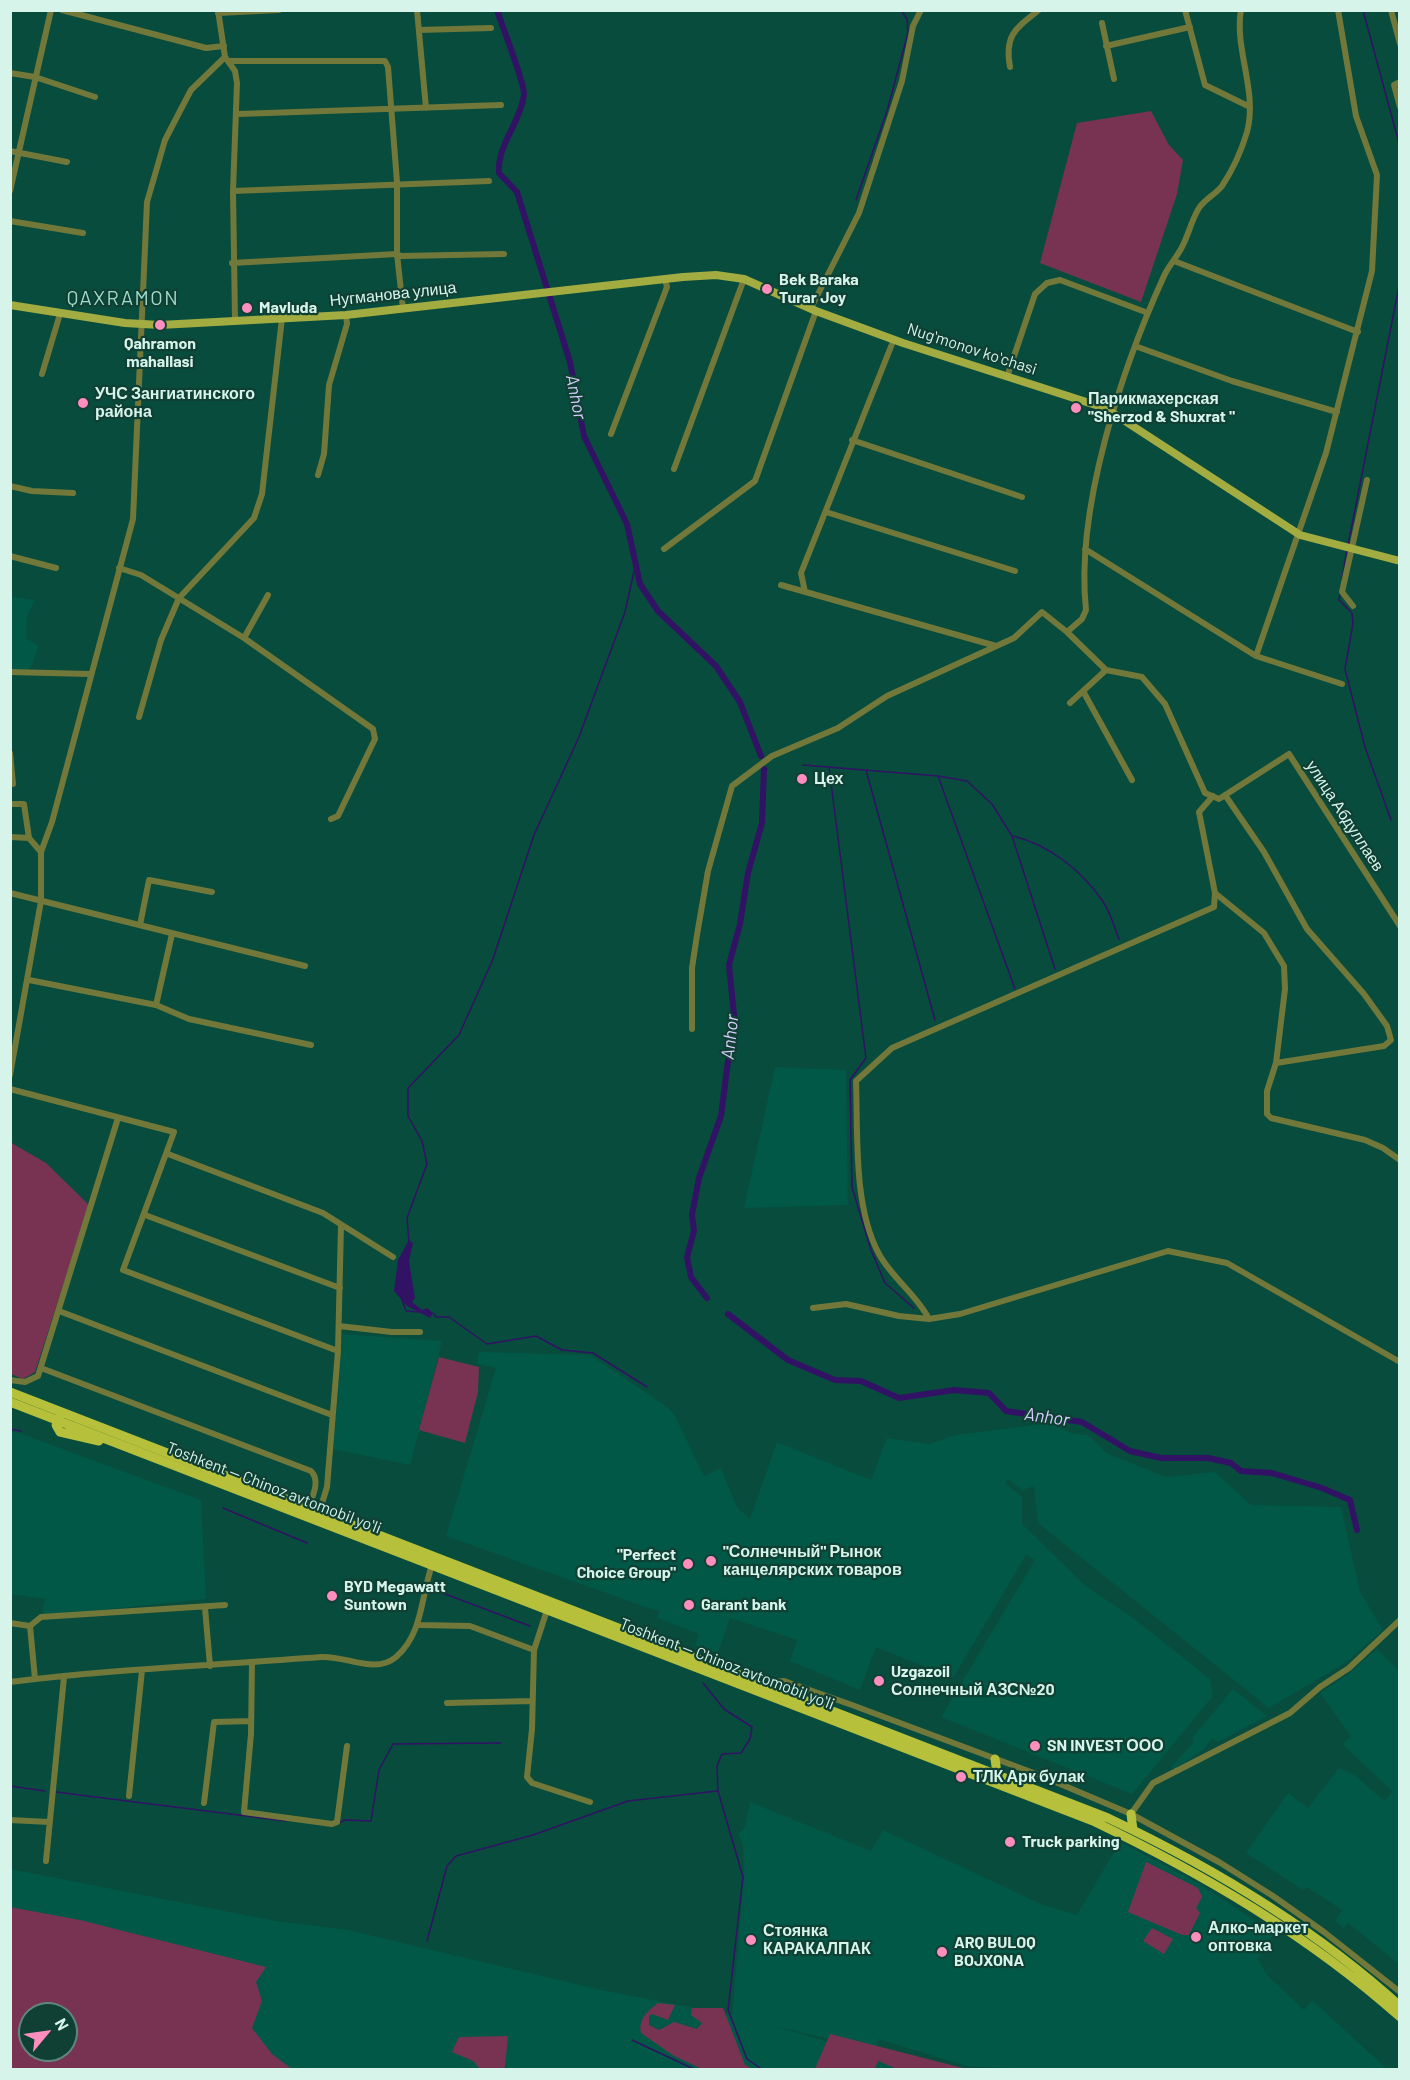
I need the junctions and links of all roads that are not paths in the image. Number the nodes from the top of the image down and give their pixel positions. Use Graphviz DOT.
graph roads {
  1 [pos="51,10"];
  2 [pos="62,10"];
  3 [pos="279,10"];
  4 [pos="417,10"];
  5 [pos="921,10"];
  6 [pos="1039,10"];
  7 [pos="1185,10"];
  8 [pos="1241,10"];
  9 [pos="1338,10"];
  10 [pos="1391,10"];
  11 [pos="218,12"];
  12 [pos="1102,23"];
  13 [pos="1190,27"];
  14 [pos="491,28"];
  15 [pos="419,30"];
  16 [pos="1398,35"];
  17 [pos="1400,44"];
  18 [pos="224,46"];
  19 [pos="1106,46"];
  20 [pos="227,59"];
  21 [pos="1010,67"];
  22 [pos="10,73"];
  23 [pos="35,77"];
  24 [pos="1114,78"];
  25 [pos="1400,82"];
  26 [pos="95,97"];
  27 [pos="501,105"];
  28 [pos="1250,107"];
  29 [pos="1400,107"];
  30 [pos="426,108"];
  31 [pos="391,110"];
  32 [pos="238,114"];
  33 [pos="10,150"];
  34 [pos="18,152"];
  35 [pos="67,162"];
  36 [pos="489,181"];
  37 [pos="397,182"];
  38 [pos="10,191"];
  39 [pos="233,191"];
  40 [pos="10,220"];
  41 [pos="83,233"];
  42 [pos="397,254"];
  43 [pos="504,254"];
  44 [pos="1174,261"];
  45 [pos="232,263"];
  46 [pos="665,279"];
  47 [pos="744,279"];
  48 [pos="563,291"];
  49 [pos="11,308"];
  50 [pos="403,309"];
  51 [pos="814,309"];
  52 [pos="1148,313"];
  53 [pos="60,314"];
  54 [pos="346,315"];
  55 [pos="282,318"];
  56 [pos="235,320"];
  57 [pos="143,325"];
  58 [pos="1358,332"];
  59 [pos="894,339"];
  60 [pos="1135,346"];
  61 [pos="42,374"];
  62 [pos="1007,377"];
  63 [pos="1113,412"];
  64 [pos="1336,412"];
  65 [pos="612,434"];
  66 [pos="852,440"];
  67 [pos="674,469"];
  68 [pos="318,475"];
  69 [pos="1367,480"];
  70 [pos="10,486"];
  71 [pos="73,493"];
  72 [pos="1022,497"];
  73 [pos="826,512"];
  74 [pos="1300,535"];
  75 [pos="664,549"];
  76 [pos="1085,549"];
  77 [pos="1352,550"];
  78 [pos="10,556"];
  79 [pos="1400,561"];
  80 [pos="56,568"];
  81 [pos="119,568"];
  82 [pos="1015,571"];
  83 [pos="781,585"];
  84 [pos="805,592"];
  85 [pos="268,595"];
  86 [pos="179,598"];
  87 [pos="1353,606"];
  88 [pos="1067,632"];
  89 [pos="244,638"];
  90 [pos="997,646"];
  91 [pos="1256,656"];
  92 [pos="1106,670"];
  93 [pos="10,672"];
  94 [pos="90,674"];
  95 [pos="1342,684"];
  96 [pos="1083,691"];
  97 [pos="1070,703"];
  98 [pos="139,717"];
  99 [pos="10,753"];
  100 [pos="1132,780"];
  101 [pos="13,784"];
  102 [pos="1225,795"];
  103 [pos="1213,796"];
  104 [pos="13,804"];
  105 [pos="331,819"];
  106 [pos="10,837"];
  107 [pos="29,838"];
  108 [pos="41,852"];
  109 [pos="212,892"];
  110 [pos="10,893"];
  111 [pos="1215,893"];
  112 [pos="41,901"];
  113 [pos="140,925"];
  114 [pos="1400,926"];
  115 [pos="172,934"];
  116 [pos="305,966"];
  117 [pos="28,980"];
  118 [pos="156,1005"];
  119 [pos="692,1029"];
  120 [pos="311,1045"];
  121 [pos="1276,1063"];
  122 [pos="10,1075"];
  123 [pos="10,1089"];
  124 [pos="118,1118"];
  125 [pos="168,1154"];
  126 [pos="1400,1160"];
  127 [pos="145,1215"];
  128 [pos="341,1225"];
  129 [pos="393,1257"];
  130 [pos="340,1288"];
  131 [pos="813,1308"];
  132 [pos="59,1311"];
  133 [pos="930,1319"];
  134 [pos="339,1326"];
  135 [pos="420,1332"];
  136 [pos="338,1351"];
  137 [pos="1400,1362"];
  138 [pos="41,1368"];
  139 [pos="12,1383"];
  140 [pos="10,1392"];
  141 [pos="10,1402"];
  142 [pos="332,1415"];
  143 [pos="61,1417"];
  144 [pos="74,1422"];
  145 [pos="141,1452"];
  146 [pos="308,1509"];
  147 [pos="319,1513"];
  148 [pos="432,1565"];
  149 [pos="225,1605"];
  150 [pos="205,1608"];
  151 [pos="547,1610"];
  152 [pos="1400,1620"];
  153 [pos="10,1623"];
  154 [pos="419,1625"];
  155 [pos="30,1626"];
  156 [pos="534,1650"];
  157 [pos="252,1663"];
  158 [pos="210,1666"];
  159 [pos="142,1670"];
  160 [pos="64,1677"];
  161 [pos="35,1679"];
  162 [pos="10,1682"];
  163 [pos="763,1683"];
  164 [pos="531,1701"];
  165 [pos="447,1703"];
  166 [pos="251,1721"];
  167 [pos="904,1725"];
  168 [pos="897,1734"];
  169 [pos="888,1742"];
  170 [pos="347,1746"];
  171 [pos="995,1759"];
  172 [pos="997,1773"];
  173 [pos="129,1796"];
  174 [pos="590,1802"];
  175 [pos="204,1803"];
  176 [pos="1131,1814"];
  177 [pos="10,1820"];
  178 [pos="49,1822"];
  179 [pos="1133,1830"];
  180 [pos="46,1861"];
  181 [pos="1400,1992"];
  182 [pos="1400,2006"];
  183 [pos="1400,2017"];
  1 -- 23 [label="street"];
  2 -- 18 [label="street"];
  3 -- 11 [label="street"];
  4 -- 15 [label="street"];
  5 -- 51 [label="street"];
  6 -- 21 [label="street"];
  7 -- 13 [label="street"];
  8 -- 28 [label="street"];
  9 -- 58 [label="street"];
  10 -- 16 [label="street"];
  11 -- 18 [label="street"];
  12 -- 19 [label="street"];
  13 -- 19 [label="street"];
  13 -- 28 [label="street"];
  14 -- 15 [label="street"];
  15 -- 30 [label="street"];
  16 -- 17 [label="street"];
  18 -- 20 [label="street"];
  19 -- 24 [label="street"];
  20 -- 31 [label="street"];
  20 -- 32 [label="street"];
  20 -- 57 [label="street"];
  22 -- 23 [label="street"];
  23 -- 26 [label="street"];
  23 -- 34 [label="street"];
  25 -- 29 [label="street"];
  27 -- 30 [label="street"];
  28 -- 44 [label="street"];
  30 -- 31 [label="street"];
  31 -- 32 [label="street"];
  31 -- 37 [label="street"];
  32 -- 39 [label="street"];
  33 -- 34 [label="street"];
  34 -- 35 [label="street"];
  34 -- 38 [label="street"];
  36 -- 37 [label="street"];
  37 -- 39 [label="street"];
  37 -- 42 [label="street"];
  39 -- 45 [label="street"];
  40 -- 41 [label="street"];
  42 -- 43 [label="street"];
  42 -- 45 [label="street"];
  42 -- 50 [label="street"];
  44 -- 52 [label="street"];
  44 -- 58 [label="street"];
  45 -- 56 [label="street"];
  46 -- 47 [label="main road, Nugʻmonov koʻchasi"];
  46 -- 48 [label="main road, Nugʻmonov koʻchasi"];
  46 -- 65 [label="street"];
  47 -- 51 [label="main road, Nugʻmonov koʻchasi"];
  47 -- 67 [label="street"];
  48 -- 50 [label="main road, Нугманова улица"];
  49 -- 53 [label="main road, Нугманова улица"];
  50 -- 54 [label="main road, Нугманова улица"];
  51 -- 59 [label="main road, Nugʻmonov koʻchasi"];
  51 -- 75 [label="street"];
  52 -- 60 [label="street"];
  52 -- 62 [label="street"];
  53 -- 57 [label="main road, Нугманова улица"];
  53 -- 61 [label="street"];
  54 -- 55 [label="main road, Нугманова улица"];
  54 -- 68 [label="street"];
  55 -- 56 [label="main road, Нугманова улица"];
  55 -- 86 [label="street"];
  56 -- 57 [label="main road, Нугманова улица"];
  57 -- 81 [label="street"];
  58 -- 64 [label="street"];
  59 -- 62 [label="main road, Nugʻmonov koʻchasi"];
  59 -- 66 [label="street"];
  60 -- 63 [label="street"];
  60 -- 64 [label="street"];
  62 -- 63 [label="main road, Nugʻmonov koʻchasi"];
  63 -- 74 [label="main road, Nugʻmonov koʻchasi"];
  63 -- 76 [label="street"];
  64 -- 74 [label="street"];
  66 -- 72 [label="street"];
  66 -- 73 [label="street"];
  69 -- 77 [label="street"];
  70 -- 71 [label="street"];
  73 -- 82 [label="street"];
  73 -- 84 [label="street"];
  74 -- 77 [label="main road, Nugʻmonov koʻchasi"];
  74 -- 91 [label="street"];
  76 -- 88 [label="street"];
  76 -- 91 [label="street"];
  77 -- 79 [label="main road"];
  77 -- 87 [label="street"];
  78 -- 80 [label="street"];
  81 -- 86 [label="street"];
  81 -- 94 [label="street"];
  83 -- 84 [label="street"];
  84 -- 90 [label="street"];
  85 -- 89 [label="street"];
  86 -- 89 [label="street"];
  86 -- 98 [label="street"];
  88 -- 90 [label="street"];
  88 -- 92 [label="street"];
  89 -- 105 [label="street"];
  90 -- 119 [label="street"];
  91 -- 95 [label="street"];
  92 -- 96 [label="street"];
  92 -- 103 [label="street"];
  93 -- 94 [label="street"];
  94 -- 108 [label="street"];
  96 -- 97 [label="street"];
  96 -- 100 [label="street"];
  99 -- 101 [label="street"];
  102 -- 103 [label="street"];
  102 -- 114 [label="street, улица Абдуллаев"];
  102 -- 121 [label="street"];
  103 -- 111 [label="street"];
  104 -- 107 [label="street"];
  106 -- 107 [label="street"];
  107 -- 108 [label="street"];
  108 -- 112 [label="street"];
  109 -- 113 [label="street"];
  110 -- 112 [label="street"];
  111 -- 121 [label="street"];
  111 -- 133 [label="street"];
  112 -- 113 [label="street"];
  112 -- 117 [label="street"];
  113 -- 115 [label="street"];
  115 -- 116 [label="street"];
  115 -- 118 [label="street"];
  117 -- 118 [label="street"];
  117 -- 122 [label="street"];
  118 -- 120 [label="street"];
  121 -- 126 [label="street"];
  123 -- 124 [label="street"];
  124 -- 125 [label="street"];
  124 -- 132 [label="street"];
  125 -- 127 [label="street"];
  125 -- 128 [label="street"];
  127 -- 130 [label="street"];
  127 -- 136 [label="street"];
  128 -- 129 [label="street"];
  128 -- 130 [label="street"];
  130 -- 134 [label="street"];
  131 -- 133 [label="street"];
  132 -- 138 [label="street"];
  132 -- 142 [label="street"];
  133 -- 137 [label="street"];
  134 -- 135 [label="street"];
  134 -- 136 [label="street"];
  136 -- 142 [label="street"];
  138 -- 139 [label="street"];
  138 -- 146 [label="street"];
  140 -- 143 [label="highway, Toshkent — Chinoz avtomobil yoʻli"];
  141 -- 143 [label="highway, Toshkent — Chinoz avtomobil yoʻli"];
  142 -- 147 [label="street"];
  143 -- 144 [label="highway, Toshkent — Chinoz avtomobil yoʻli"];
  143 -- 145 [label="highway"];
  144 -- 145 [label="highway, Toshkent — Chinoz avtomobil yoʻli"];
  144 -- 146 [label="highway, Toshkent — Chinoz avtomobil yoʻli"];
  145 -- 148 [label="highway, Toshkent — Chinoz avtomobil yoʻli"];
  146 -- 147 [label="highway, Toshkent — Chinoz avtomobil yoʻli"];
  147 -- 163 [label="highway, Toshkent — Chinoz avtomobil yoʻli"];
  148 -- 151 [label="highway, Toshkent — Chinoz avtomobil yoʻli"];
  148 -- 154 [label="street"];
  149 -- 150 [label="street"];
  150 -- 155 [label="street"];
  150 -- 158 [label="street"];
  151 -- 156 [label="street"];
  151 -- 169 [label="highway, Toshkent — Chinoz avtomobil yoʻli"];
  152 -- 176 [label="street"];
  153 -- 155 [label="street"];
  154 -- 156 [label="street"];
  154 -- 157 [label="street"];
  155 -- 161 [label="street"];
  156 -- 164 [label="street"];
  157 -- 158 [label="street"];
  157 -- 166 [label="street"];
  158 -- 159 [label="street"];
  159 -- 160 [label="street"];
  159 -- 173 [label="street"];
  160 -- 161 [label="street"];
  160 -- 178 [label="street"];
  161 -- 162 [label="street"];
  163 -- 167 [label="street"];
  163 -- 168 [label="highway, Toshkent — Chinoz avtomobil yoʻli"];
  164 -- 165 [label="street"];
  164 -- 174 [label="street"];
  166 -- 170 [label="street"];
  166 -- 175 [label="street"];
  167 -- 168 [label="street"];
  167 -- 171 [label="street"];
  168 -- 169 [label="highway"];
  168 -- 172 [label="highway, Toshkent — Chinoz avtomobil yoʻli"];
  169 -- 183 [label="highway, Toshkent — Chinoz avtomobil yoʻli"];
  171 -- 172 [label="highway"];
  171 -- 176 [label="street"];
  172 -- 179 [label="highway, Toshkent — Chinoz avtomobil yoʻli"];
  176 -- 179 [label="highway"];
  176 -- 181 [label="street"];
  177 -- 178 [label="street"];
  178 -- 180 [label="street"];
  179 -- 182 [label="highway, Toshkent — Chinoz avtomobil yoʻli"];
}
